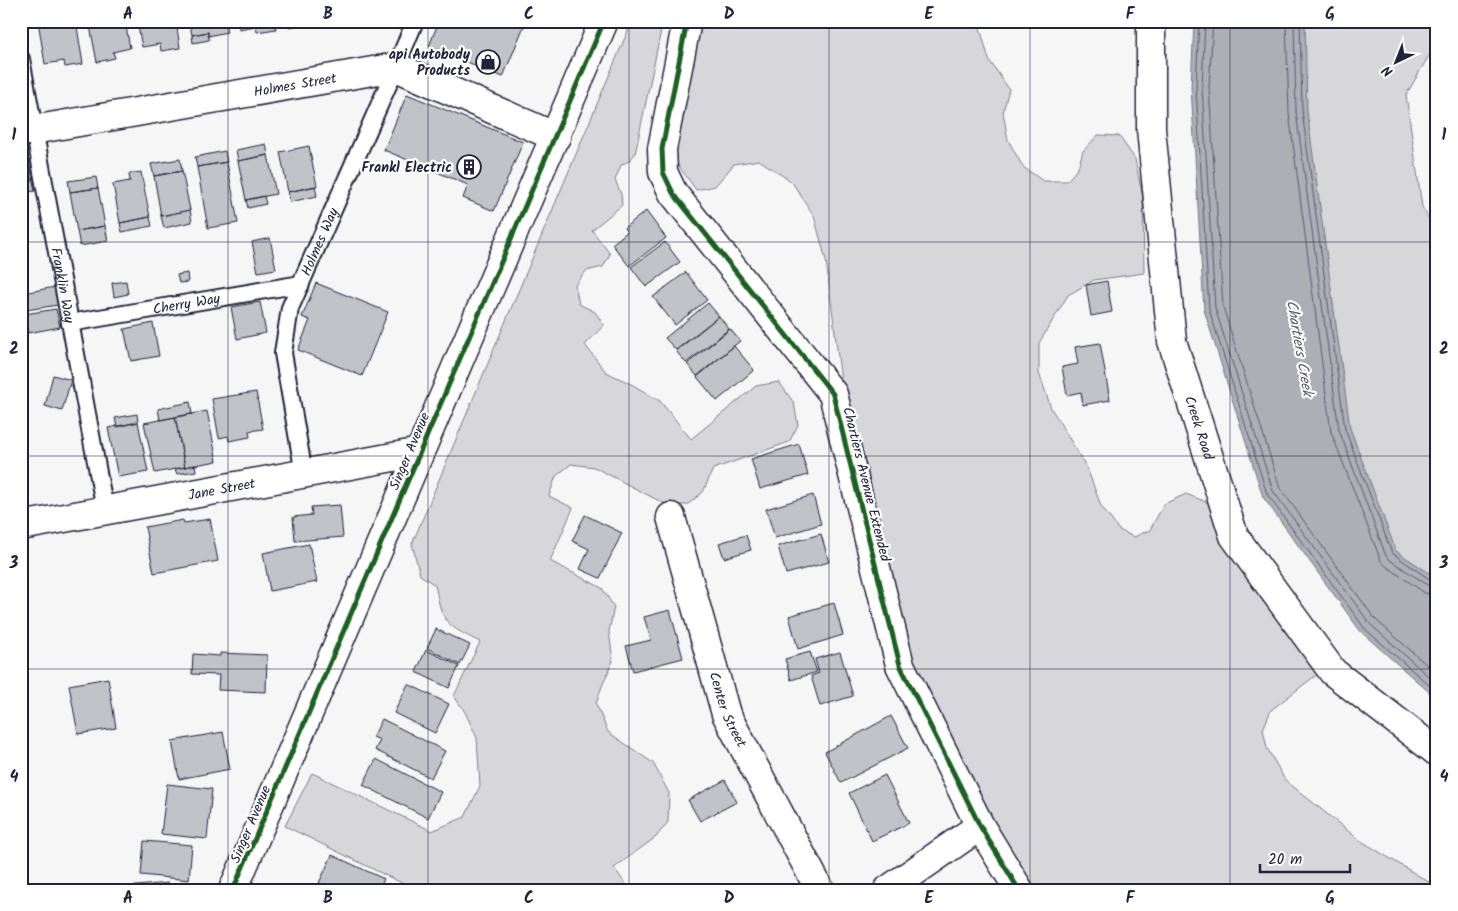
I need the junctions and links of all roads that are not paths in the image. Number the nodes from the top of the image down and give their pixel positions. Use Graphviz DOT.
graph roads {
  1 [pos="415,21"];
  2 [pos="604,21"];
  3 [pos="687,21"];
  4 [pos="1151,21"];
  5 [pos="21,59"];
  6 [pos="396,67"];
  7 [pos="28,131"];
  8 [pos="556,137"];
  9 [pos="301,284"];
  10 [pos="70,323"];
  11 [pos="420,452"];
  12 [pos="304,474"];
  13 [pos="105,510"];
  14 [pos="671,517"];
  15 [pos="21,526"];
  16 [pos="1437,752"];
  17 [pos="980,826"];
  18 [pos="234,890"];
  19 [pos="820,890"];
  20 [pos="888,890"];
  21 [pos="1019,890"];
  1 -- 6 [label="lane, Holmes Way"];
  2 -- 8 [label="street, Singer Avenue"];
  3 -- 17 [label="street, Chartiers Avenue Extended"];
  4 -- 16 [label="street, Creek Road"];
  5 -- 7 [label="lane, Franklin Way"];
  6 -- 7 [label="street, Holmes Street"];
  6 -- 8 [label="street"];
  6 -- 9 [label="lane, Holmes Way"];
  7 -- 10 [label="lane, Franklin Way"];
  8 -- 11 [label="street, Singer Avenue"];
  9 -- 10 [label="lane, Cherry Way"];
  9 -- 12 [label="lane, Holmes Way"];
  10 -- 13 [label="lane, Franklin Way"];
  11 -- 12 [label="street, Jane Street"];
  11 -- 18 [label="street, Singer Avenue"];
  12 -- 13 [label="street, Jane Street"];
  13 -- 15 [label="street, Jane Street"];
  14 -- 19 [label="street, Center Street"];
  17 -- 20 [label="street"];
  17 -- 21 [label="street, Chartiers Avenue Extended"];
}
